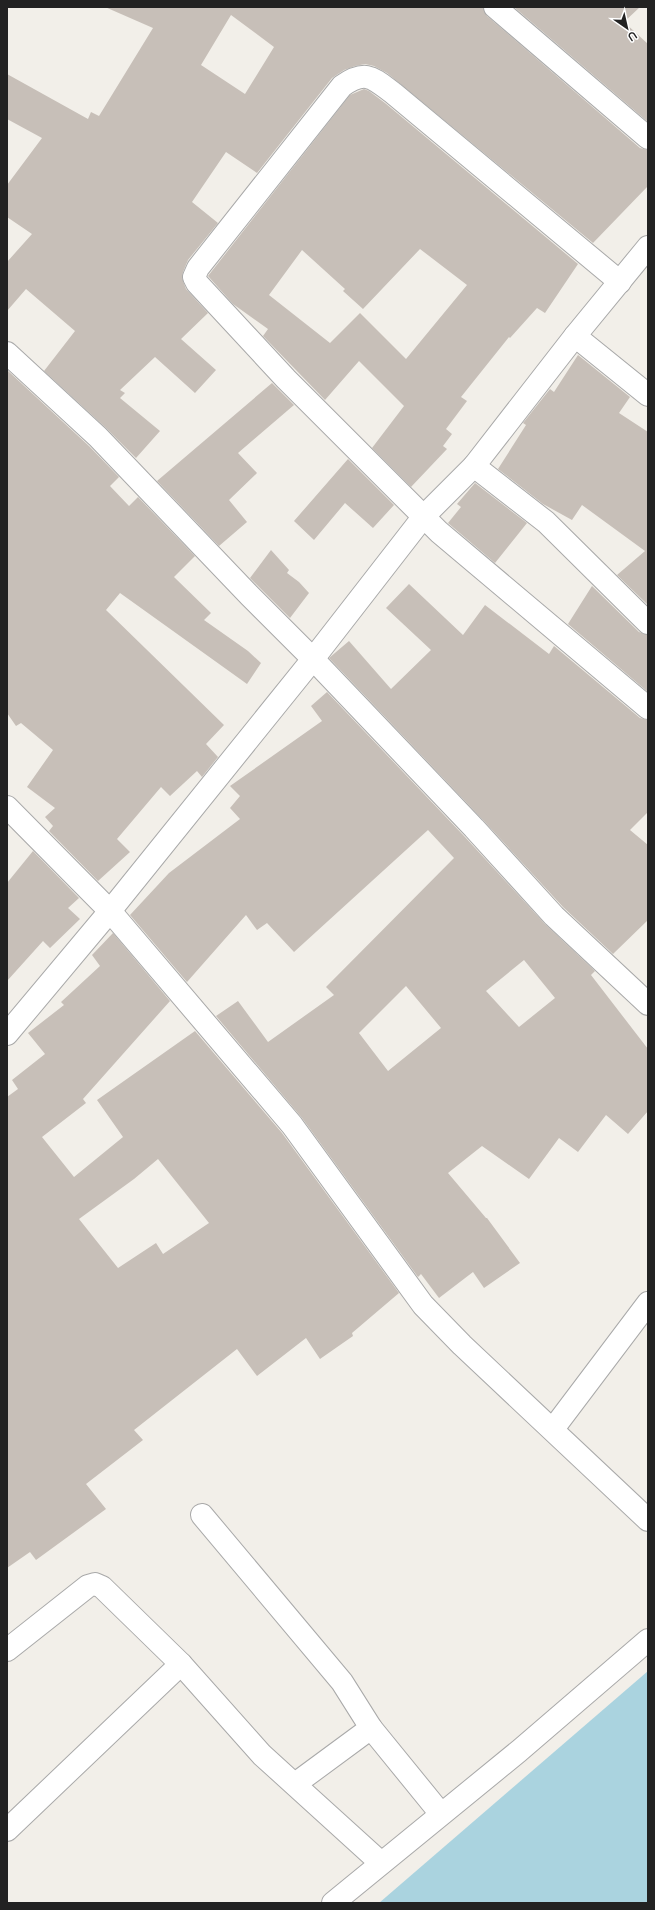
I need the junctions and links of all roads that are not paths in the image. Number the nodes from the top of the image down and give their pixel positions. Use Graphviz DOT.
graph roads {
  1 [pos="495,7"];
  2 [pos="648,138"];
  3 [pos="648,247"];
  4 [pos="620,282"];
  5 [pos="575,336"];
  6 [pos="7,353"];
  7 [pos="648,395"];
  8 [pos="474,466"];
  9 [pos="424,516"];
  10 [pos="648,623"];
  11 [pos="313,659"];
  12 [pos="648,708"];
  13 [pos="7,806"];
  14 [pos="110,910"];
  15 [pos="648,1004"];
  16 [pos="7,1034"];
  17 [pos="648,1303"];
  18 [pos="554,1429"];
  19 [pos="202,1515"];
  20 [pos="648,1520"];
  21 [pos="648,1640"];
  22 [pos="7,1650"];
  23 [pos="181,1664"];
  24 [pos="370,1728"];
  25 [pos="295,1784"];
  26 [pos="441,1814"];
  27 [pos="7,1830"];
  28 [pos="381,1863"];
  29 [pos="333,1903"];
  1 -- 2 [label="street"];
  3 -- 4 [label="street"];
  4 -- 5 [label="street"];
  4 -- 9 [label="street"];
  5 -- 7 [label="street"];
  5 -- 8 [label="street"];
  6 -- 11 [label="street"];
  8 -- 9 [label="street"];
  8 -- 10 [label="street"];
  9 -- 11 [label="street"];
  9 -- 12 [label="street"];
  11 -- 14 [label="street"];
  11 -- 15 [label="street"];
  13 -- 14 [label="street"];
  14 -- 16 [label="street"];
  14 -- 18 [label="street"];
  17 -- 18 [label="street"];
  18 -- 20 [label="street"];
  19 -- 24 [label="street"];
  21 -- 26 [label="street"];
  22 -- 23 [label="street"];
  23 -- 25 [label="street"];
  23 -- 27 [label="street"];
  24 -- 25 [label="street"];
  24 -- 26 [label="street"];
  25 -- 28 [label="street"];
  26 -- 28 [label="street"];
  28 -- 29 [label="street"];
}
